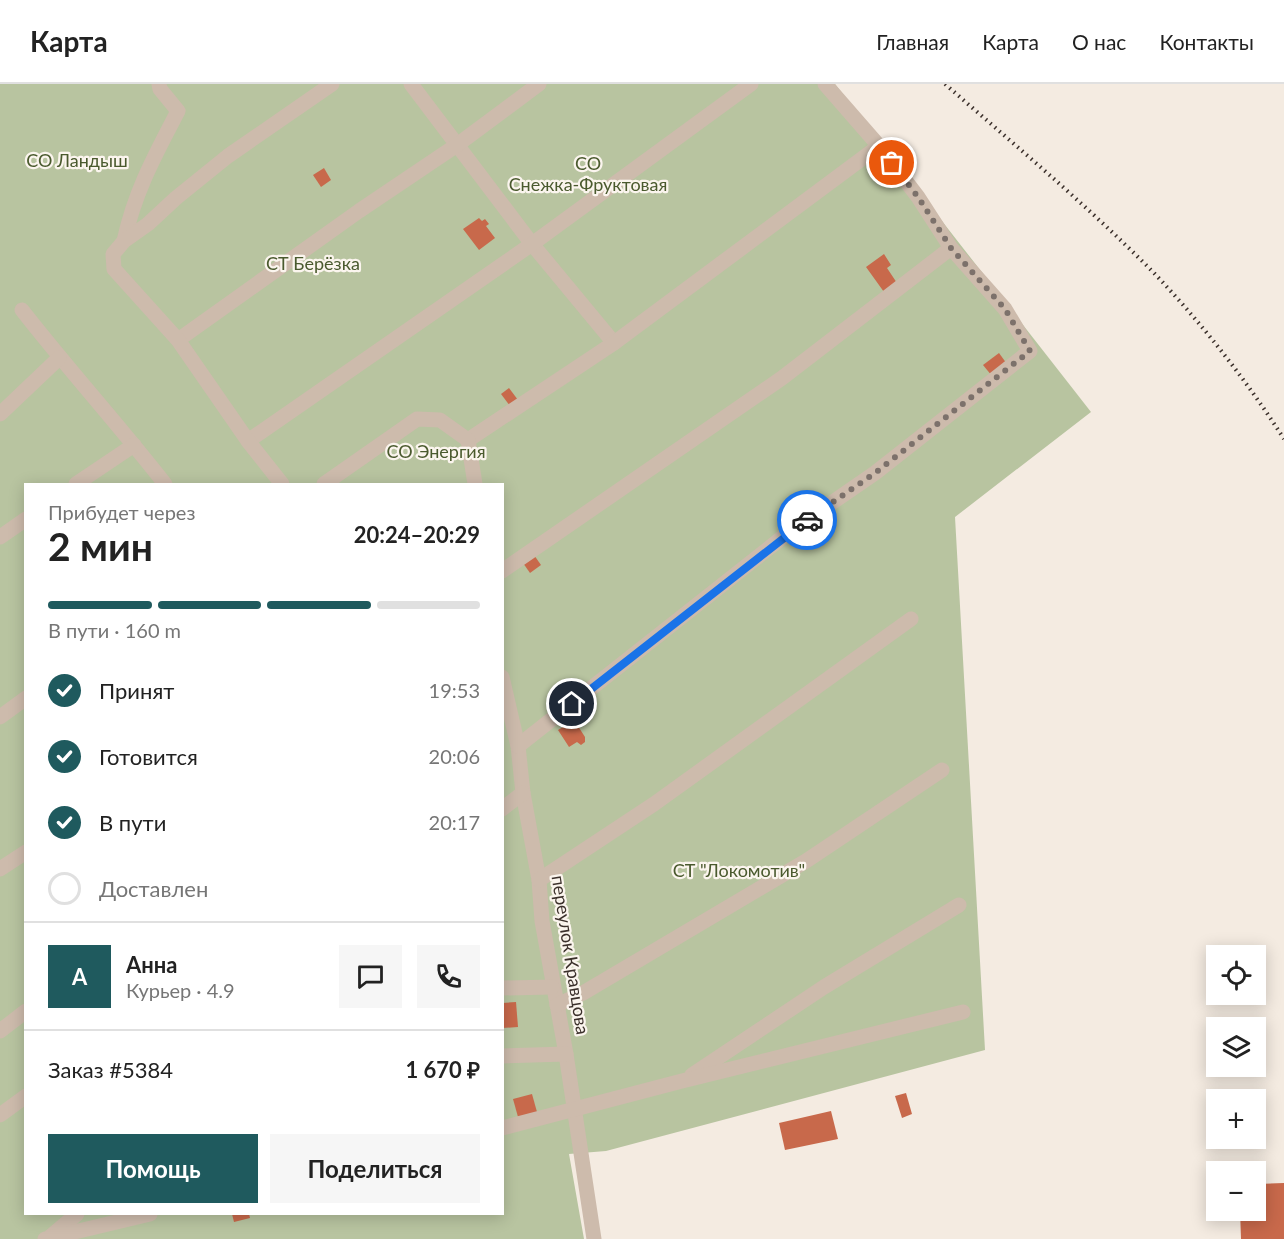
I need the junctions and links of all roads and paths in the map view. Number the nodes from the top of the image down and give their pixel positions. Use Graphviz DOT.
graph roads {
  1 [pos="159,84"];
  2 [pos="332,84"];
  3 [pos="411,84"];
  4 [pos="539,84"];
  5 [pos="751,84"];
  6 [pos="825,84"];
  7 [pos="457,145"];
  8 [pos="879,146"];
  9 [pos="124,241"];
  10 [pos="532,244"];
  11 [pos="951,248"];
  12 [pos="22,310"];
  13 [pos="178,340"];
  14 [pos="614,343"];
  15 [pos="59,357"];
  16 [pos="0,414"];
  17 [pos="468,440"];
  18 [pos="248,441"];
  19 [pos="134,445"];
  20 [pos="77,483"];
  21 [pos="164,483"];
  22 [pos="281,483"];
  23 [pos="325,483"];
  24 [pos="475,483"];
  25 [pos="24,520"];
  26 [pos="0,537"];
  27 [pos="504,570"];
  28 [pos="911,618"];
  29 [pos="504,686"];
  30 [pos="24,699"];
  31 [pos="0,717"];
  32 [pos="518,746"];
  33 [pos="942,770"];
  34 [pos="523,793"];
  35 [pos="504,807"];
  36 [pos="24,853"];
  37 [pos="0,869"];
  38 [pos="538,880"];
  39 [pos="959,905"];
  40 [pos="552,987"];
  41 [pos="504,988"];
  42 [pos="557,1005"];
  43 [pos="963,1012"];
  44 [pos="24,1013"];
  45 [pos="0,1031"];
  46 [pos="566,1054"];
  47 [pos="504,1056"];
  48 [pos="682,1081"];
  49 [pos="24,1097"];
  50 [pos="574,1111"];
  51 [pos="0,1115"];
  52 [pos="504,1128"];
  53 [pos="76,1215"];
  54 [pos="146,1215"];
  55 [pos="47,1239"];
  56 [pos="594,1239"];
  1 -- 9 [label="street"];
  2 -- 9 [label="street"];
  3 -- 7 [label="street"];
  4 -- 7 [label="street"];
  5 -- 10 [label="street"];
  6 -- 8 [label="street"];
  7 -- 10 [label="street"];
  7 -- 13 [label="street"];
  8 -- 11 [label="street"];
  8 -- 14 [label="street"];
  9 -- 13 [label="street"];
  10 -- 14 [label="street"];
  10 -- 18 [label="street"];
  11 -- 27 [label="street"];
  11 -- 32 [label="street"];
  12 -- 15 [label="street"];
  13 -- 18 [label="street"];
  14 -- 17 [label="street"];
  15 -- 16 [label="street"];
  15 -- 19 [label="street"];
  17 -- 23 [label="street"];
  17 -- 24 [label="street"];
  18 -- 22 [label="street"];
  19 -- 20 [label="street"];
  19 -- 21 [label="street"];
  25 -- 26 [label="street"];
  28 -- 38 [label="street"];
  29 -- 32 [label="street, переулок Кравцова"];
  30 -- 31 [label="street"];
  32 -- 34 [label="street, переулок Кравцова"];
  33 -- 42 [label="street"];
  34 -- 35 [label="street"];
  34 -- 38 [label="street, переулок Кравцова"];
  36 -- 37 [label="street"];
  38 -- 40 [label="street, переулок Кравцова"];
  39 -- 48 [label="street"];
  40 -- 41 [label="street"];
  40 -- 42 [label="street, переулок Кравцова"];
  42 -- 46 [label="street, переулок Кравцова"];
  43 -- 48 [label="street"];
  44 -- 45 [label="street"];
  46 -- 47 [label="street"];
  46 -- 50 [label="street, переулок Кравцова"];
  48 -- 50 [label="street"];
  49 -- 51 [label="street"];
  50 -- 52 [label="street"];
  50 -- 56 [label="street, переулок Кравцова"];
  53 -- 55 [label="street"];
  54 -- 55 [label="street"];
}
